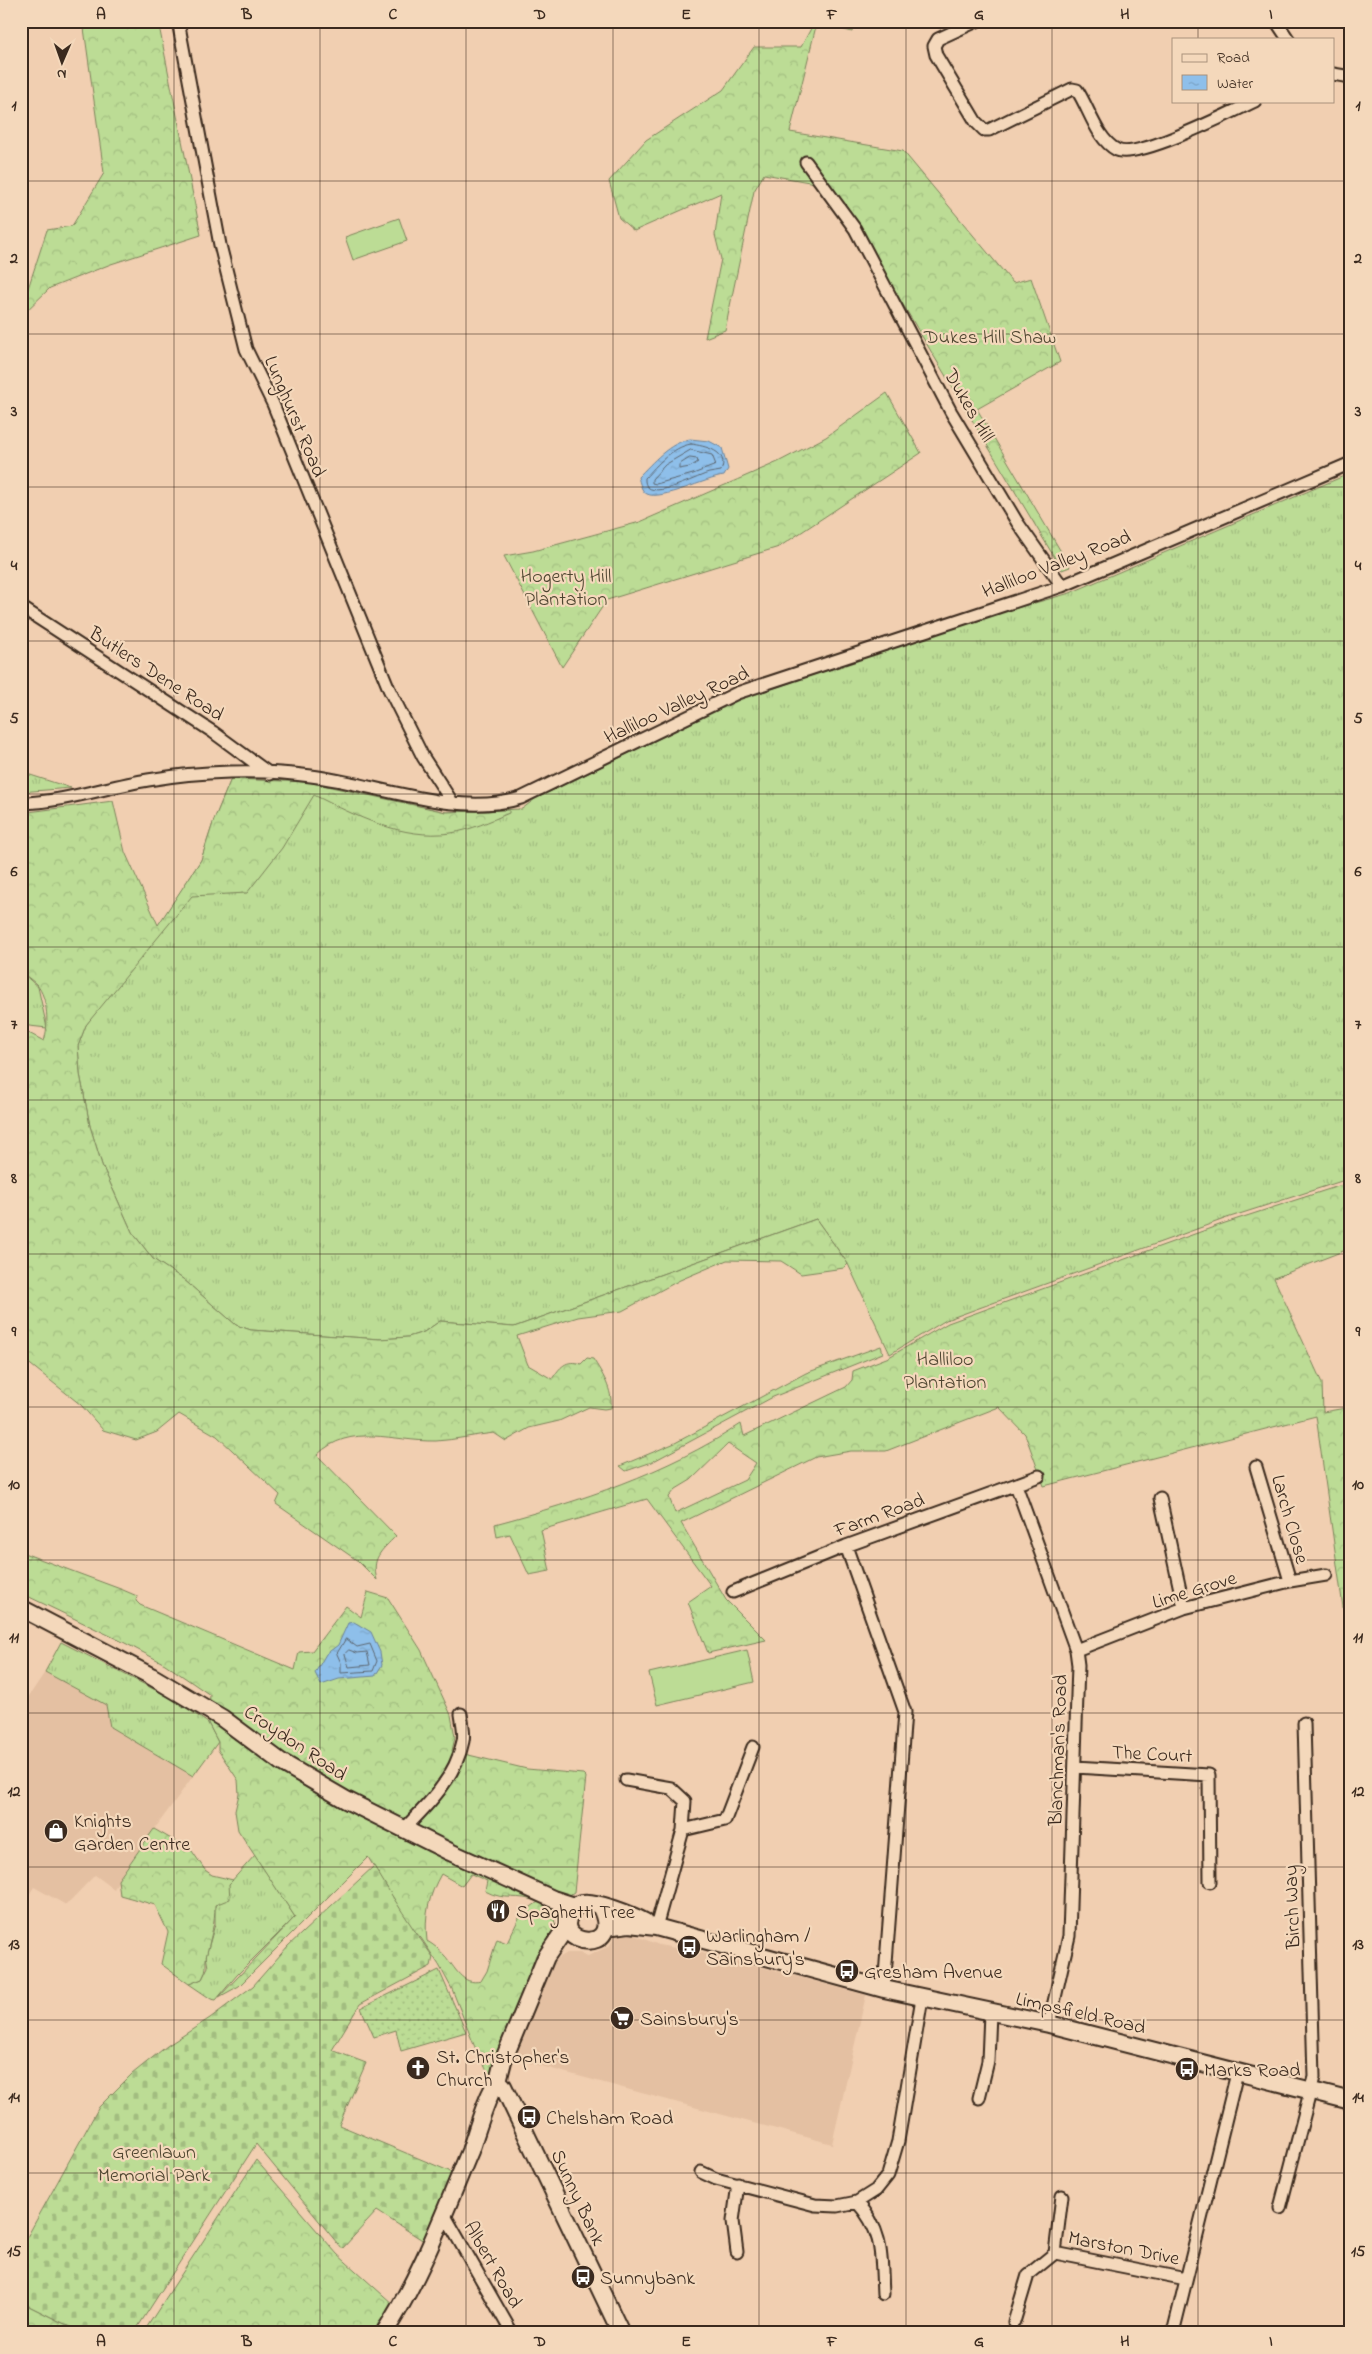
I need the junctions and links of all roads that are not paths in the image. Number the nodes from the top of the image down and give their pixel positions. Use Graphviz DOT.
graph roads {
  1 [pos="178,21"];
  2 [pos="977,21"];
  3 [pos="1276,21"];
  4 [pos="1287,38"];
  5 [pos="1334,74"];
  6 [pos="1351,77"];
  7 [pos="1253,102"];
  8 [pos="806,162"];
  9 [pos="1351,463"];
  10 [pos="1062,586"];
  11 [pos="21,606"];
  12 [pos="270,774"];
  13 [pos="452,802"];
  14 [pos="21,803"];
  15 [pos="1256,1467"];
  16 [pos="1039,1476"];
  17 [pos="1016,1485"];
  18 [pos="1160,1498"];
  19 [pos="846,1546"];
  20 [pos="1326,1575"];
  21 [pos="1290,1581"];
  22 [pos="733,1592"];
  23 [pos="21,1608"];
  24 [pos="1184,1608"];
  25 [pos="1076,1650"];
  26 [pos="461,1714"];
  27 [pos="1304,1723"];
  28 [pos="753,1747"];
  29 [pos="1075,1767"];
  30 [pos="626,1780"];
  31 [pos="403,1830"];
  32 [pos="683,1830"];
  33 [pos="1210,1882"];
  34 [pos="600,1906"];
  35 [pos="571,1922"];
  36 [pos="606,1927"];
  37 [pos="656,1927"];
  38 [pos="884,1989"];
  39 [pos="922,1998"];
  40 [pos="990,2013"];
  41 [pos="1049,2024"];
  42 [pos="1237,2073"];
  43 [pos="498,2081"];
  44 [pos="1310,2090"];
  45 [pos="980,2098"];
  46 [pos="1351,2101"];
  47 [pos="701,2172"];
  48 [pos="738,2184"];
  49 [pos="1062,2196"];
  50 [pos="857,2202"];
  51 [pos="1280,2208"];
  52 [pos="444,2214"];
  53 [pos="737,2252"];
  54 [pos="1055,2252"];
  55 [pos="1186,2279"];
  56 [pos="883,2294"];
  57 [pos="1014,2322"];
  58 [pos="388,2332"];
  59 [pos="512,2333"];
  60 [pos="621,2333"];
  61 [pos="1173,2333"];
  1 -- 13 [label="street, Lunghurst Road"];
  2 -- 7 [label="street"];
  3 -- 4 [label="street"];
  5 -- 6 [label="street"];
  8 -- 10 [label="street, Dukes Hill"];
  9 -- 10 [label="street, Halliloo Valley Road"];
  10 -- 13 [label="street, Halliloo Valley Road"];
  11 -- 12 [label="street, Butlers Dene Road"];
  12 -- 13 [label="street, Halliloo Valley Road"];
  12 -- 14 [label="street, Halliloo Valley Road"];
  15 -- 21 [label="street, Larch Close"];
  16 -- 17 [label="street, Farm Road"];
  17 -- 19 [label="street, Farm Road"];
  17 -- 25 [label="street, Blanchman's Road"];
  18 -- 24 [label="street"];
  19 -- 22 [label="street, Farm Road"];
  19 -- 38 [label="street"];
  20 -- 21 [label="street, Lime Grove"];
  21 -- 24 [label="street, Lime Grove"];
  23 -- 31 [label="main road, Croydon Road"];
  24 -- 25 [label="street, Lime Grove"];
  25 -- 29 [label="street, Blanchman's Road"];
  26 -- 31 [label="street"];
  27 -- 44 [label="street, Birch Way"];
  28 -- 32 [label="street"];
  29 -- 33 [label="street, The Court"];
  29 -- 41 [label="street, Blanchman's Road"];
  30 -- 32 [label="street"];
  31 -- 35 [label="main road, Croydon Road"];
  32 -- 37 [label="street"];
  34 -- 35 [label="main road"];
  34 -- 36 [label="main road"];
  34 -- 37 [label="main road, Limpsfield Road"];
  35 -- 36 [label="main road"];
  35 -- 43 [label="main road"];
  36 -- 37 [label="main road, Limpsfield Road"];
  37 -- 38 [label="main road, Limpsfield Road"];
  38 -- 39 [label="main road, Limpsfield Road"];
  39 -- 40 [label="main road, Limpsfield Road"];
  39 -- 50 [label="street"];
  40 -- 41 [label="main road, Limpsfield Road"];
  40 -- 45 [label="street"];
  41 -- 42 [label="main road, Limpsfield Road"];
  42 -- 44 [label="main road, Limpsfield Road"];
  42 -- 55 [label="street"];
  43 -- 52 [label="main road"];
  43 -- 60 [label="main road, Sunny Bank"];
  44 -- 46 [label="main road, Limpsfield Road"];
  44 -- 51 [label="street, Birch Way"];
  47 -- 48 [label="street"];
  48 -- 50 [label="street"];
  48 -- 53 [label="street"];
  49 -- 54 [label="street, Marston Drive"];
  50 -- 56 [label="street"];
  52 -- 58 [label="main road"];
  52 -- 59 [label="street, Albert Road"];
  54 -- 55 [label="street, Marston Drive"];
  54 -- 57 [label="street, Marston Drive"];
  55 -- 61 [label="street"];
}
